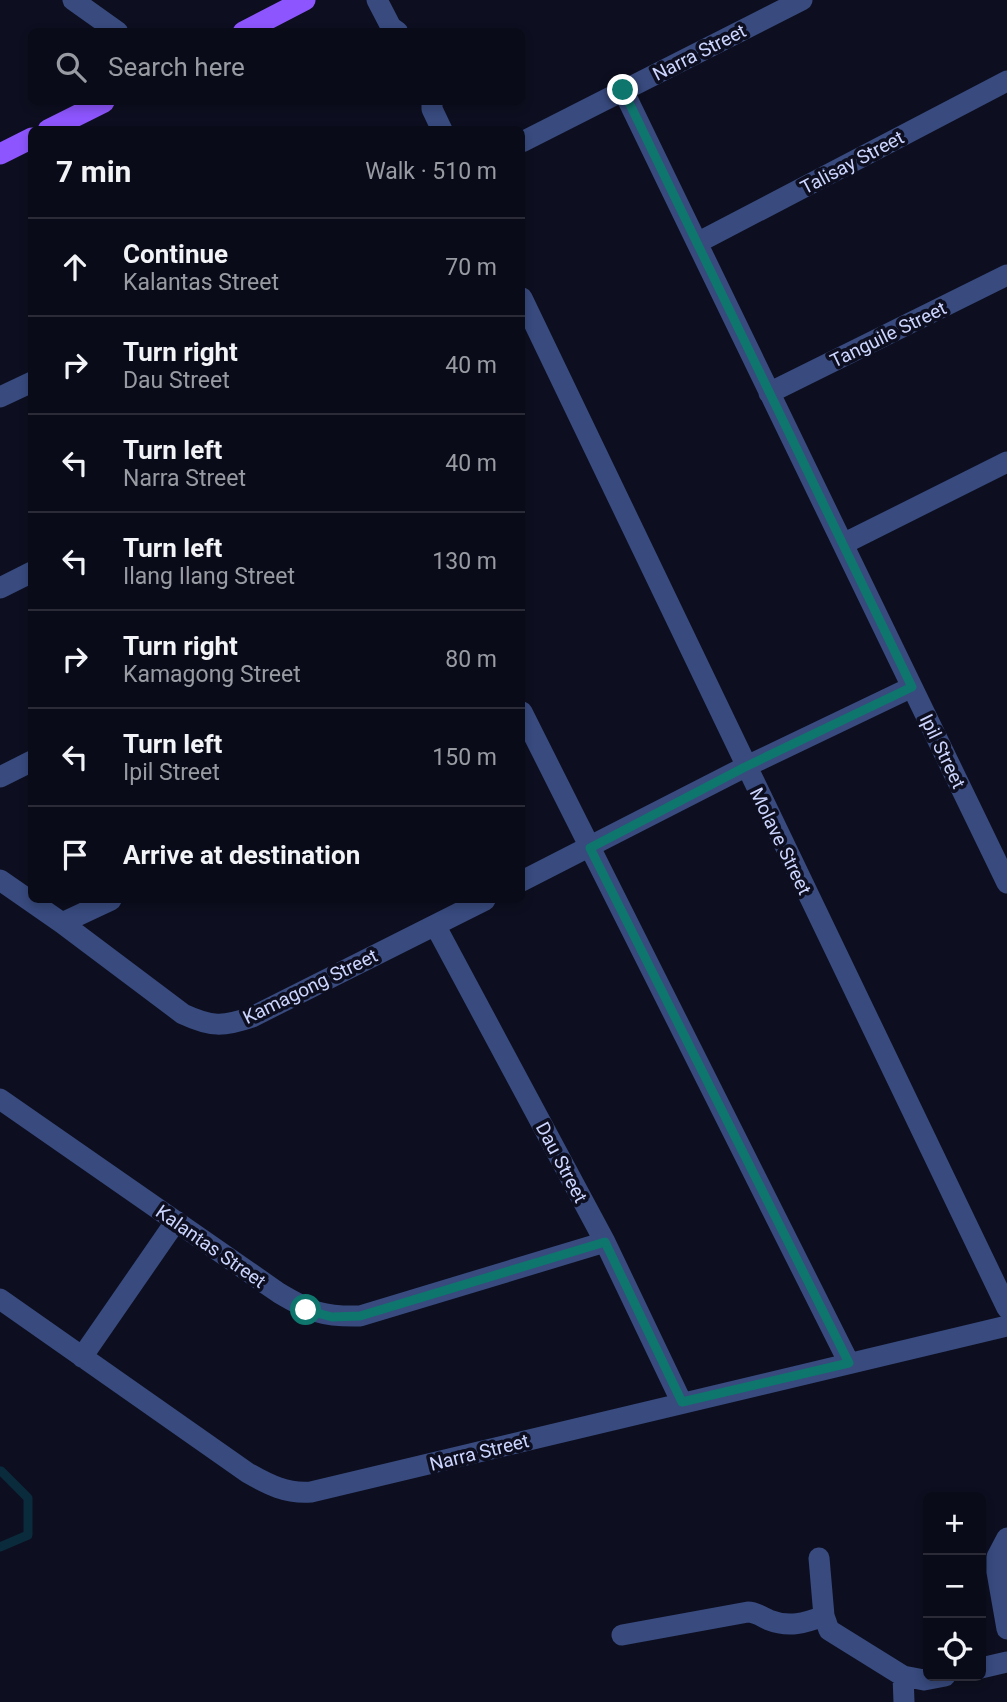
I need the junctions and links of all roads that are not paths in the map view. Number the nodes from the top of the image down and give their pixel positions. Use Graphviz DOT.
graph roads {
  1 [pos="73,0"];
  2 [pos="305,0"];
  3 [pos="377,0"];
  4 [pos="802,0"];
  5 [pos="112,28"];
  6 [pos="251,28"];
  7 [pos="392,28"];
  8 [pos="1007,80"];
  9 [pos="623,90"];
  10 [pos="98,105"];
  11 [pos="430,105"];
  12 [pos="56,126"];
  13 [pos="440,126"];
  14 [pos="28,140"];
  15 [pos="525,140"];
  16 [pos="0,154"];
  17 [pos="697,243"];
  18 [pos="1007,275"];
  19 [pos="525,304"];
  20 [pos="28,384"];
  21 [pos="769,393"];
  22 [pos="0,397"];
  23 [pos="1007,463"];
  24 [pos="843,544"];
  25 [pos="28,574"];
  26 [pos="0,588"];
  27 [pos="912,687"];
  28 [pos="525,718"];
  29 [pos="28,763"];
  30 [pos="745,767"];
  31 [pos="0,777"];
  32 [pos="590,848"];
  33 [pos="0,880"];
  34 [pos="525,880"];
  35 [pos="1007,883"];
  36 [pos="28,899"];
  37 [pos="33,903"];
  38 [pos="105,903"];
  39 [pos="479,903"];
  40 [pos="62,923"];
  41 [pos="435,925"];
  42 [pos="0,1099"];
  43 [pos="176,1221"];
  44 [pos="605,1242"];
  45 [pos="0,1299"];
  46 [pos="1007,1308"];
  47 [pos="1007,1326"];
  48 [pos="82,1357"];
  49 [pos="849,1363"];
  50 [pos="682,1402"];
  51 [pos="1007,1538"];
  52 [pos="819,1558"];
  53 [pos="824,1616"];
  54 [pos="1007,1629"];
  55 [pos="622,1635"];
  56 [pos="1007,1662"];
  57 [pos="986,1667"];
  58 [pos="902,1676"];
  59 [pos="923,1680"];
  60 [pos="904,1702"];
  1 -- 5 [label="street"];
  2 -- 6 [label="main road"];
  3 -- 7 [label="street"];
  4 -- 9 [label="street, Narra Street"];
  8 -- 17 [label="street, Talisay Street"];
  9 -- 15 [label="street, Narra Street"];
  9 -- 17 [label="street, Ipil Street"];
  10 -- 12 [label="main road"];
  11 -- 13 [label="street"];
  14 -- 16 [label="main road"];
  17 -- 21 [label="street, Ipil Street"];
  18 -- 21 [label="street, Tanguile Street"];
  19 -- 30 [label="street, Molave Street"];
  20 -- 22 [label="street"];
  21 -- 24 [label="street, Ipil Street"];
  23 -- 24 [label="street"];
  24 -- 27 [label="street, Ipil Street"];
  25 -- 26 [label="street"];
  27 -- 30 [label="street"];
  27 -- 35 [label="street, Ipil Street"];
  28 -- 32 [label="street"];
  29 -- 31 [label="street"];
  30 -- 32 [label="street"];
  30 -- 46 [label="street, Molave Street"];
  32 -- 34 [label="street"];
  32 -- 49 [label="street"];
  33 -- 36 [label="street, Kamagong Street"];
  37 -- 40 [label="street, Kamagong Street"];
  38 -- 40 [label="street"];
  39 -- 41 [label="street, Kamagong Street"];
  40 -- 41 [label="street, Kamagong Street"];
  41 -- 44 [label="street, Dau Street"];
  42 -- 43 [label="street, Kalantas Street"];
  43 -- 44 [label="street, Kalantas Street"];
  43 -- 48 [label="street"];
  44 -- 50 [label="street, Dau Street"];
  45 -- 48 [label="street, Narra Street"];
  47 -- 49 [label="street, Narra Street"];
  48 -- 50 [label="street, Narra Street"];
  49 -- 50 [label="street, Narra Street"];
  51 -- 54 [label="street"];
  52 -- 53 [label="street"];
  53 -- 55 [label="street"];
  53 -- 58 [label="street"];
  56 -- 57 [label="street"];
  58 -- 59 [label="street"];
  58 -- 60 [label="street"];
}
